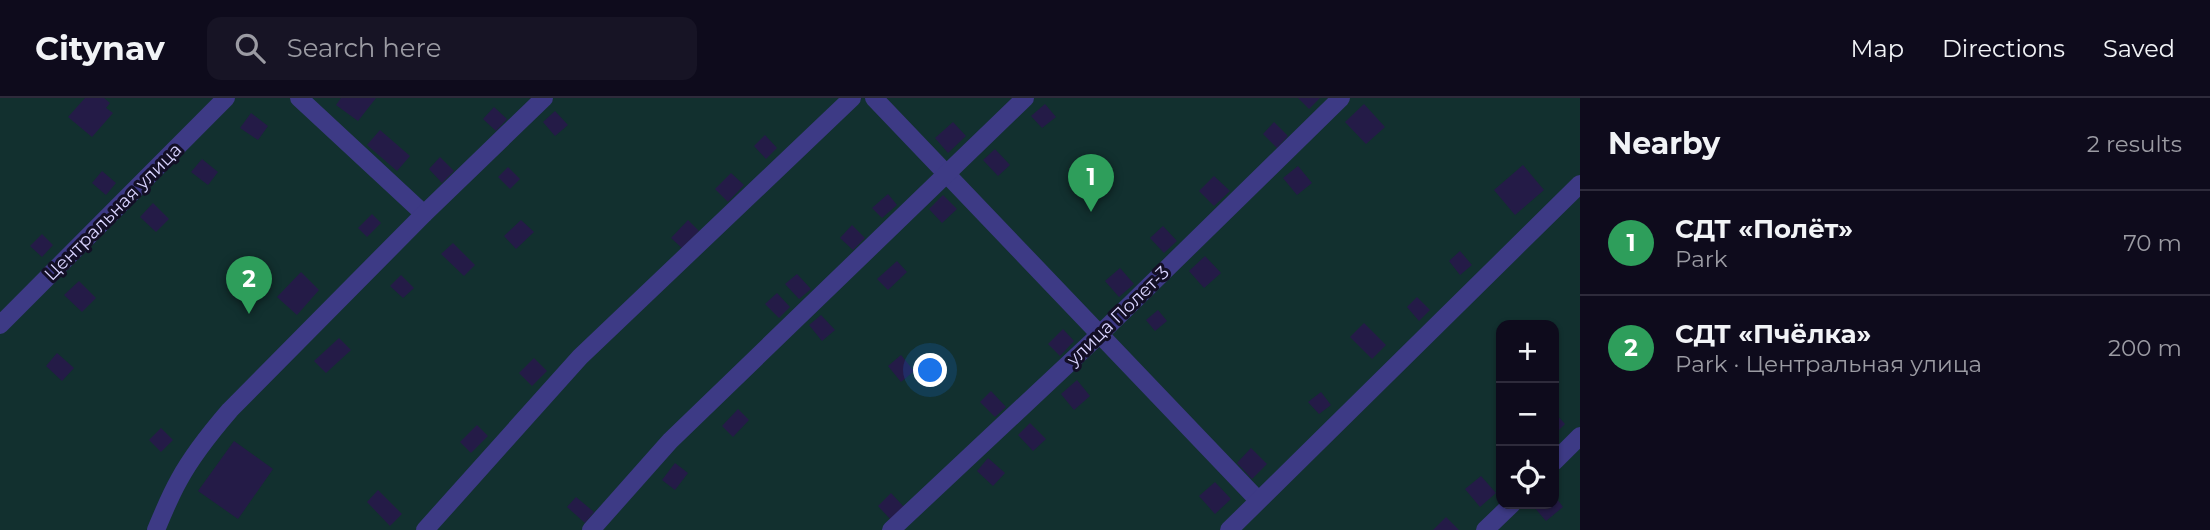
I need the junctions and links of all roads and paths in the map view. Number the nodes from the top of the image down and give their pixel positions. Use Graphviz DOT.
graph roads {
  1 [pos="226,98"];
  2 [pos="299,98"];
  3 [pos="544,98"];
  4 [pos="852,98"];
  5 [pos="874,98"];
  6 [pos="1025,98"];
  7 [pos="1341,98"];
  8 [pos="946,175"];
  9 [pos="1580,184"];
  10 [pos="424,214"];
  11 [pos="0,325"];
  12 [pos="1099,335"];
  13 [pos="1580,436"];
  14 [pos="1559,457"];
  15 [pos="1258,500"];
  16 [pos="1507,509"];
  17 [pos="156,530"];
  18 [pos="425,530"];
  19 [pos="591,530"];
  20 [pos="891,530"];
  21 [pos="1229,530"];
  22 [pos="1485,530"];
  1 -- 11 [label="street, Центральная улица"];
  2 -- 10 [label="street"];
  3 -- 10 [label="street"];
  4 -- 18 [label="street"];
  5 -- 8 [label="street"];
  6 -- 8 [label="street"];
  7 -- 12 [label="street, улица Полет-3"];
  8 -- 12 [label="street"];
  8 -- 19 [label="street"];
  9 -- 15 [label="street"];
  10 -- 17 [label="street"];
  12 -- 15 [label="street"];
  12 -- 20 [label="street, улица Полет-3"];
  13 -- 14 [label="street"];
  15 -- 21 [label="street"];
  16 -- 22 [label="street"];
}
